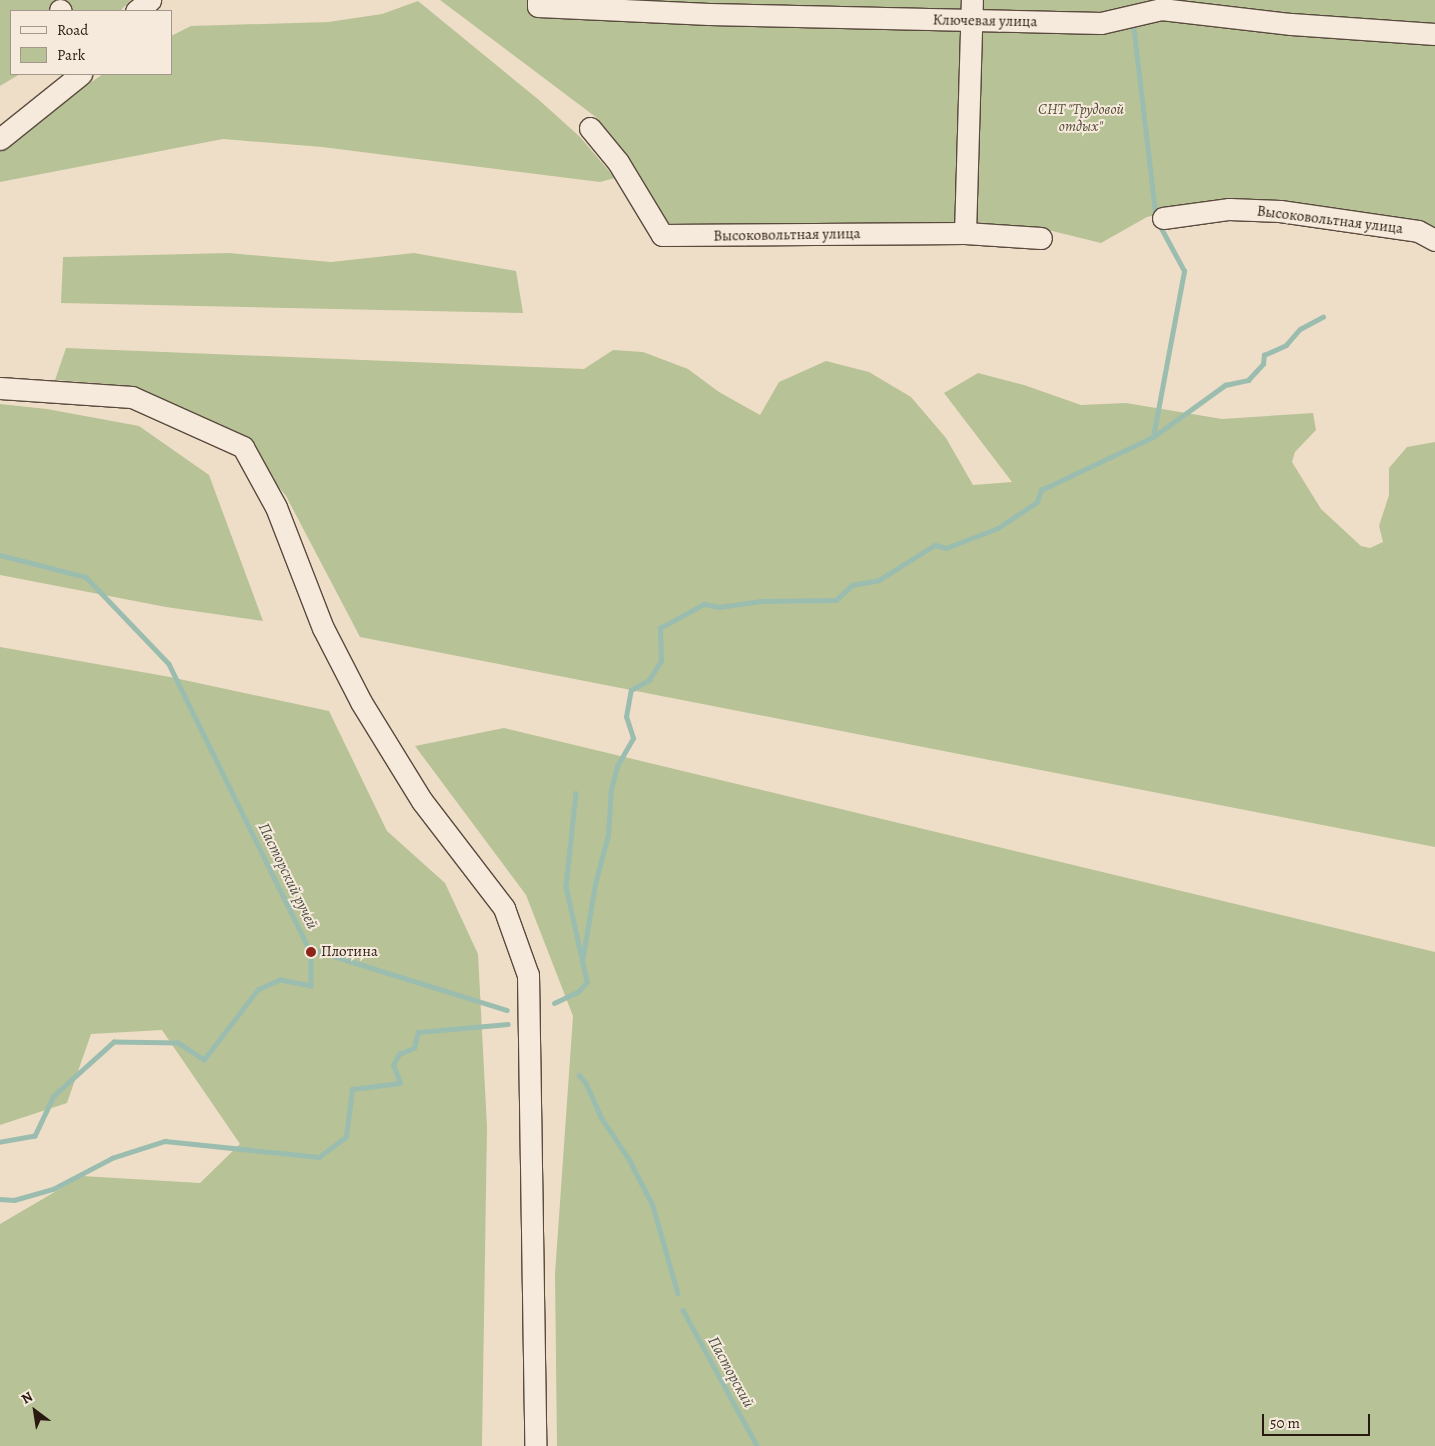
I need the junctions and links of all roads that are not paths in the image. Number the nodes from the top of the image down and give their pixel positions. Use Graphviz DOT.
graph roads {
  1 [pos="538,0"];
  2 [pos="972,10"];
  3 [pos="1435,34"];
  4 [pos="80,75"];
  5 [pos="590,128"];
  6 [pos="0,138"];
  7 [pos="1163,218"];
  8 [pos="965,233"];
  9 [pos="1041,238"];
  10 [pos="1435,240"];
  11 [pos="0,388"];
  12 [pos="535,1446"];
  1 -- 2 [label="street, Ключевая улица"];
  2 -- 3 [label="street, Ключевая улица"];
  2 -- 8 [label="street"];
  4 -- 6 [label="street"];
  5 -- 8 [label="street, Высоковольтная улица"];
  7 -- 10 [label="street, Высоковольтная улица"];
  8 -- 9 [label="street, Высоковольтная улица"];
  11 -- 12 [label="street"];
}
